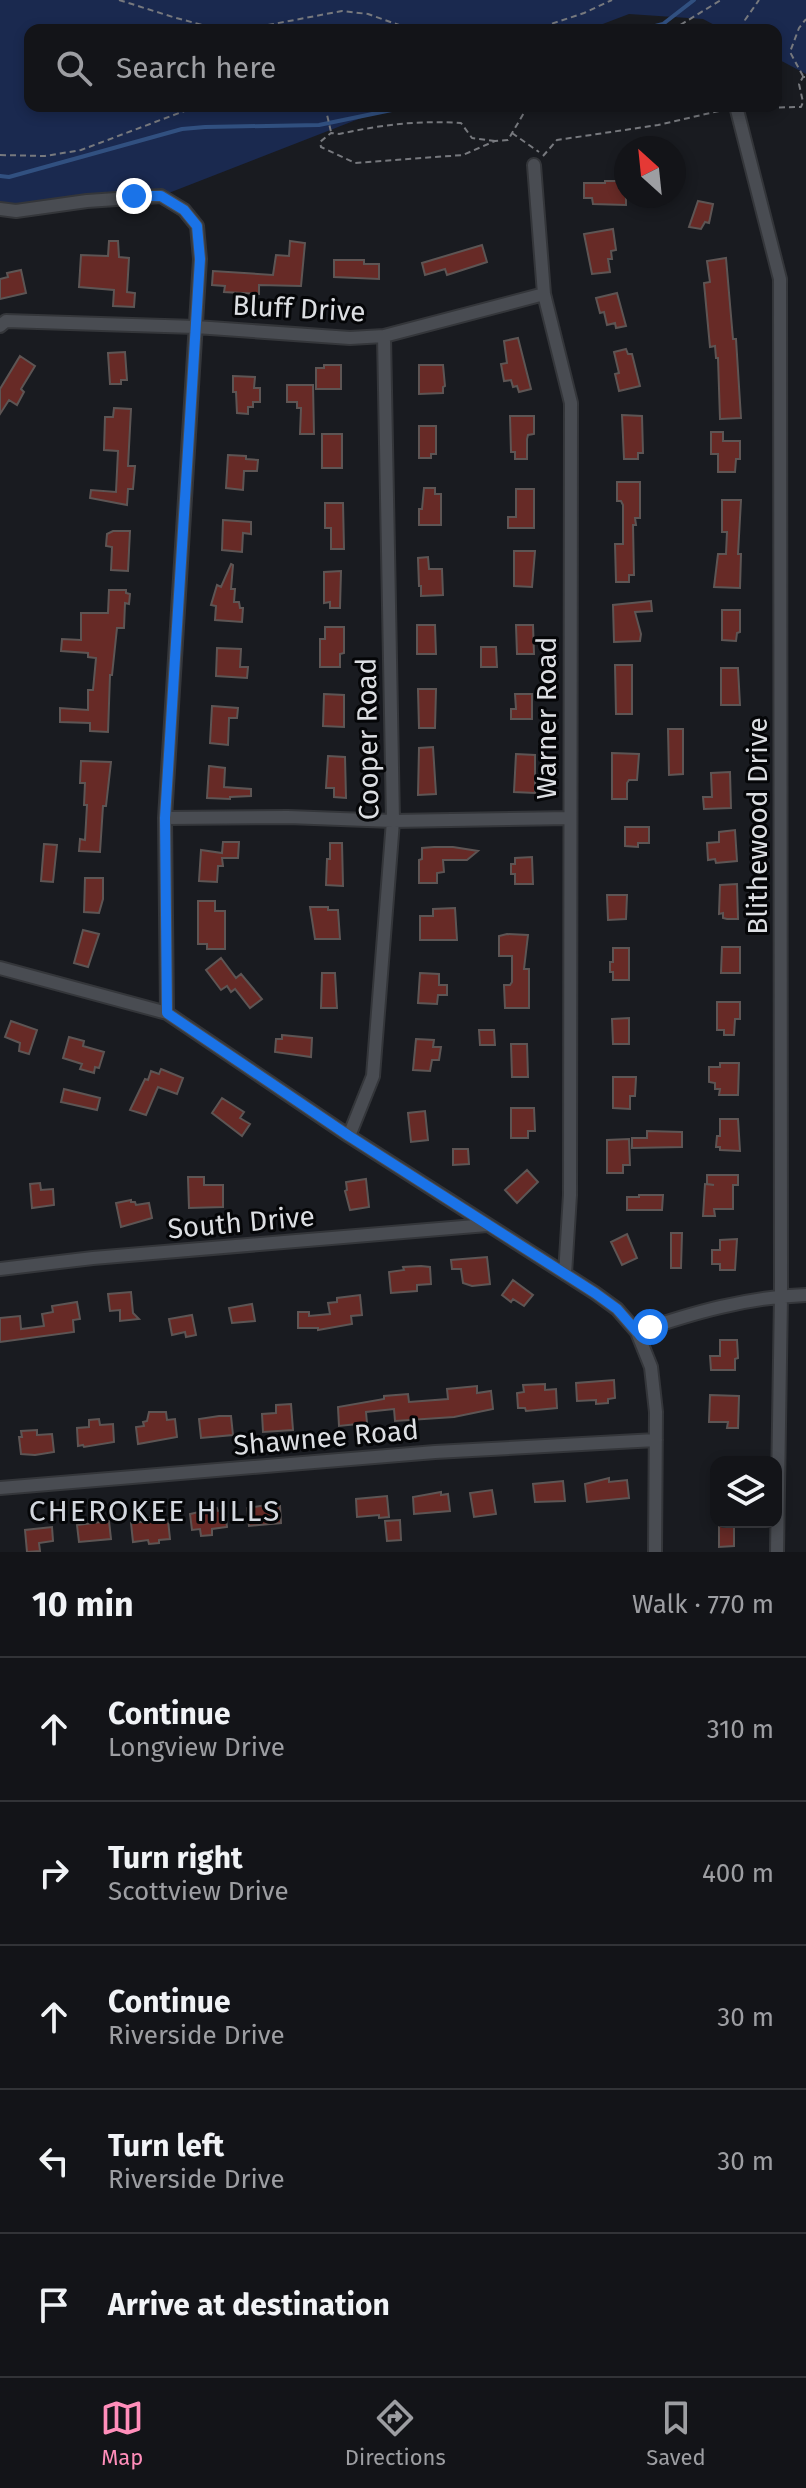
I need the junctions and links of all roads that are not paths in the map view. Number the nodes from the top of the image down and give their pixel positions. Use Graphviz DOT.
graph roads {
  1 [pos="737,112"];
  2 [pos="534,165"];
  3 [pos="0,209"];
  4 [pos="544,294"];
  5 [pos="0,326"];
  6 [pos="196,327"];
  7 [pos="384,336"];
  8 [pos="165,818"];
  9 [pos="570,818"];
  10 [pos="393,821"];
  11 [pos="0,968"];
  12 [pos="167,1013"];
  13 [pos="349,1136"];
  14 [pos="487,1225"];
  15 [pos="0,1269"];
  16 [pos="565,1274"];
  17 [pos="806,1295"];
  18 [pos="781,1296"];
  19 [pos="637,1332"];
  20 [pos="656,1440"];
  21 [pos="0,1488"];
  22 [pos="655,1552"];
  23 [pos="777,1552"];
  1 -- 18 [label="street, Blithewood Drive"];
  2 -- 4 [label="street, Warner Road"];
  3 -- 6 [label="street"];
  4 -- 7 [label="street, Bluff Drive"];
  4 -- 9 [label="street, Warner Road"];
  5 -- 6 [label="street, Bluff Drive"];
  6 -- 7 [label="street, Bluff Drive"];
  6 -- 8 [label="street"];
  7 -- 10 [label="street, Cooper Road"];
  8 -- 10 [label="street"];
  8 -- 12 [label="street"];
  9 -- 10 [label="street"];
  9 -- 16 [label="street, Warner Road"];
  10 -- 13 [label="street, Cooper Road"];
  11 -- 12 [label="street"];
  12 -- 13 [label="street"];
  13 -- 14 [label="street"];
  14 -- 15 [label="street, South Drive"];
  14 -- 16 [label="street"];
  16 -- 19 [label="street"];
  17 -- 18 [label="street"];
  18 -- 19 [label="street"];
  18 -- 23 [label="street, Blithewood Drive"];
  19 -- 20 [label="street"];
  20 -- 21 [label="street, Shawnee Road"];
  20 -- 22 [label="street"];
}
